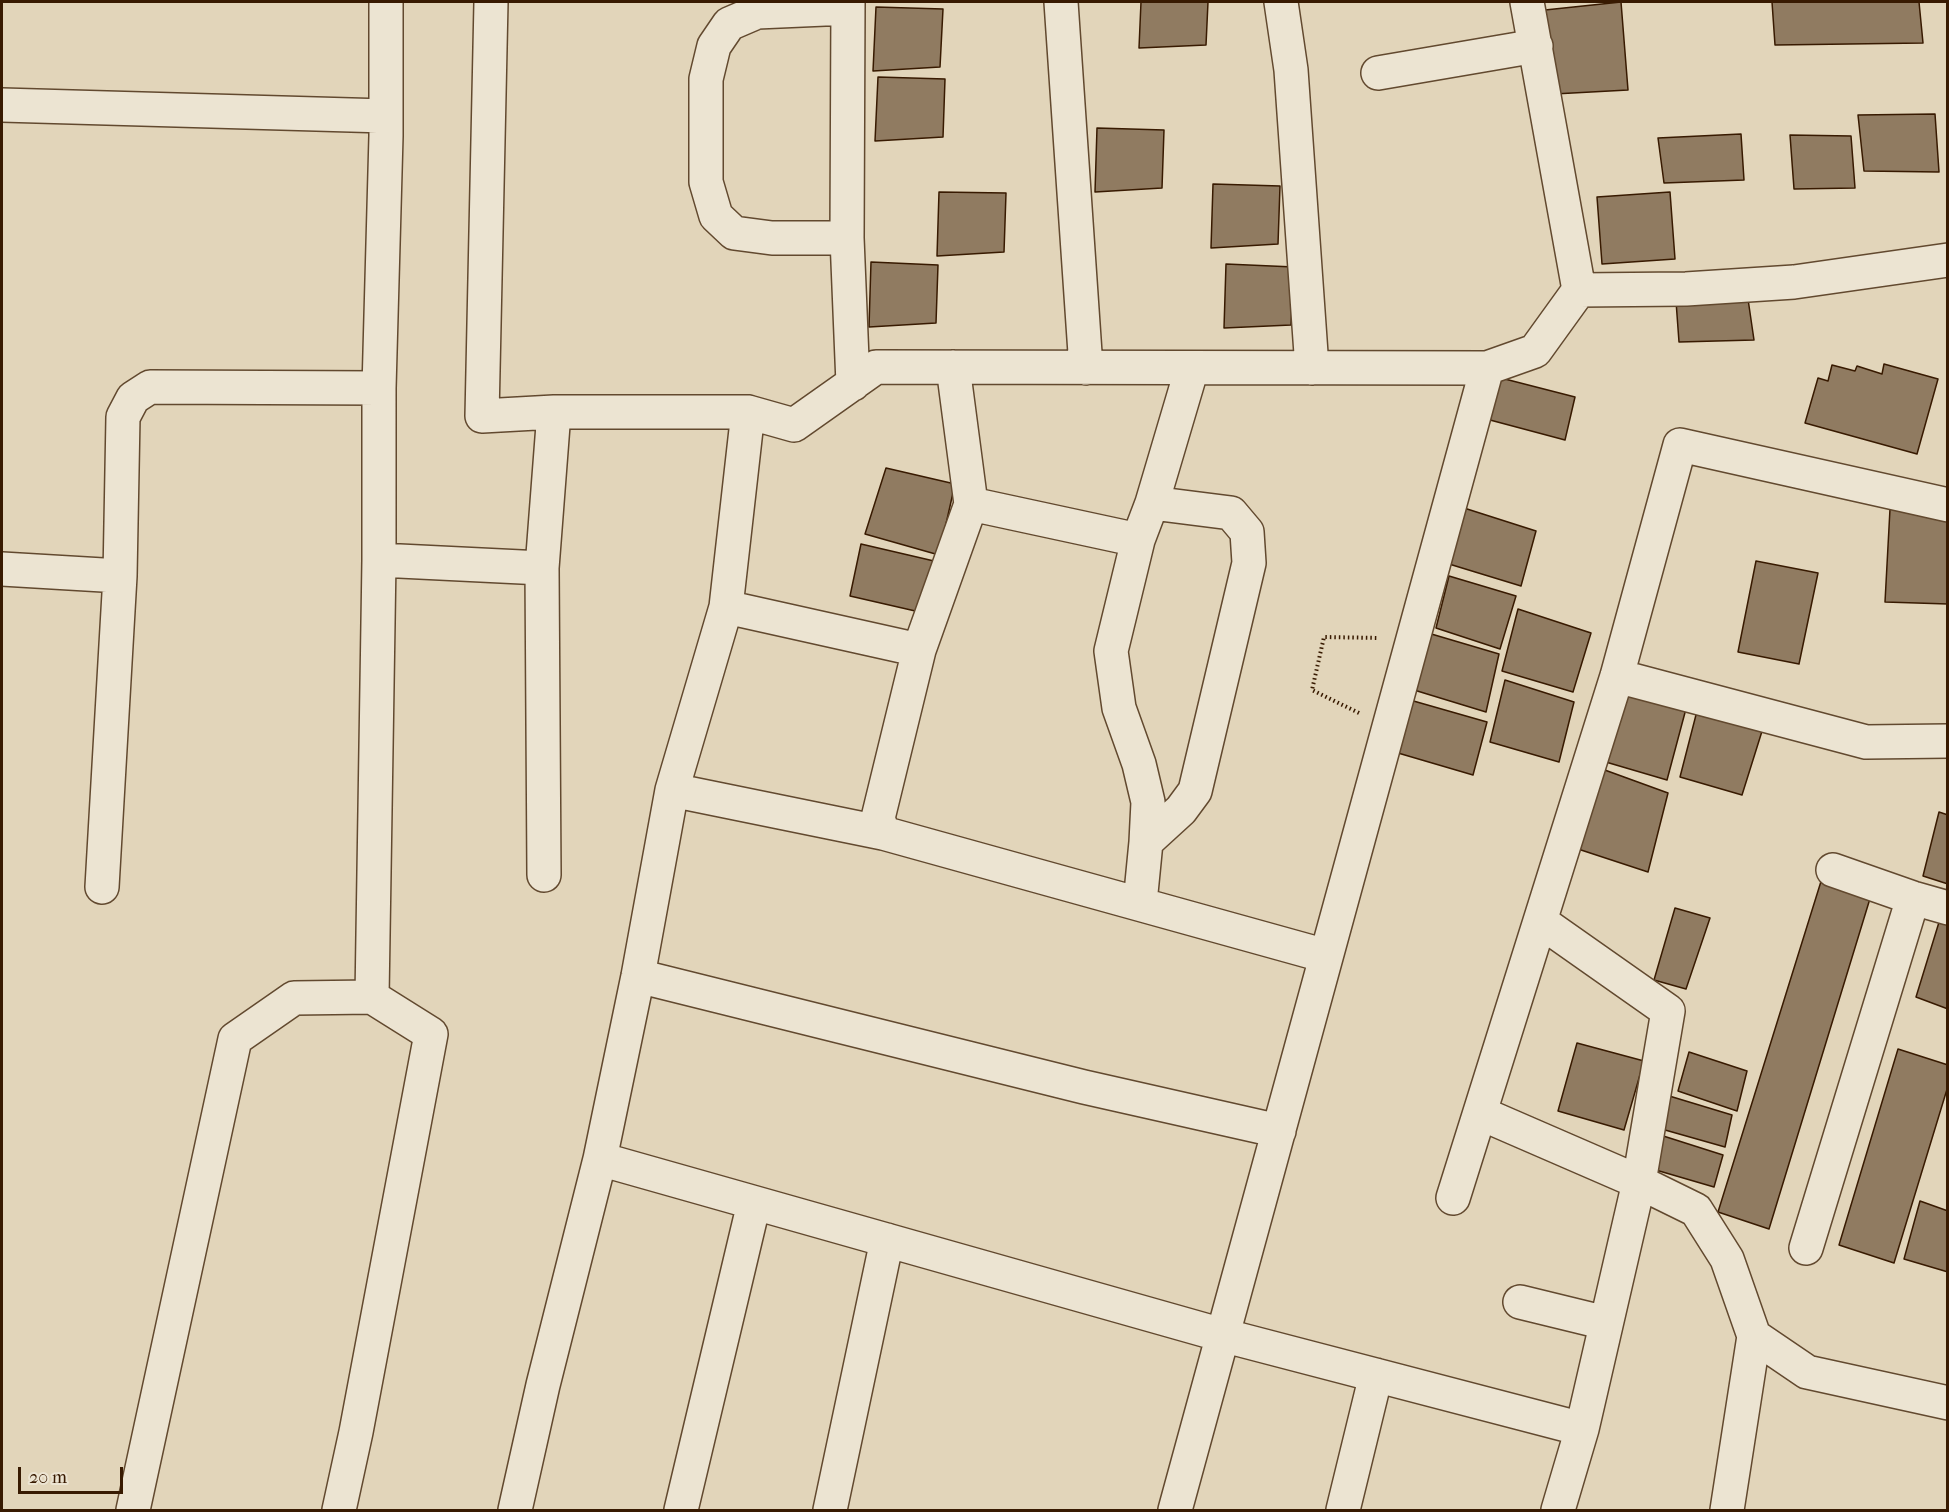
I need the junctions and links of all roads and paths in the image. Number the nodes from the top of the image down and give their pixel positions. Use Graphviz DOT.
graph roads {
  1 [pos="387,2"];
  2 [pos="491,2"];
  3 [pos="1061,2"];
  4 [pos="1281,2"];
  5 [pos="1527,2"];
  6 [pos="848,5"];
  7 [pos="1536,46"];
  8 [pos="1378,73"];
  9 [pos="2,105"];
  10 [pos="386,116"];
  11 [pos="847,238"];
  12 [pos="1947,260"];
  13 [pos="1580,290"];
  14 [pos="953,367"];
  15 [pos="1086,368"];
  16 [pos="1192,368"];
  17 [pos="1312,368"];
  18 [pos="1486,368"];
  19 [pos="853,384"];
  20 [pos="379,388"];
  21 [pos="554,412"];
  22 [pos="748,412"];
  23 [pos="1152,502"];
  24 [pos="971,504"];
  25 [pos="1947,505"];
  26 [pos="1138,540"];
  27 [pos="379,560"];
  28 [pos="542,568"];
  29 [pos="2,569"];
  30 [pos="120,576"];
  31 [pos="726,607"];
  32 [pos="1413,639"];
  33 [pos="919,650"];
  34 [pos="1617,676"];
  35 [pos="1389,728"];
  36 [pos="1947,741"];
  37 [pos="672,790"];
  38 [pos="883,833"];
  39 [pos="1146,842"];
  40 [pos="1833,870"];
  41 [pos="544,875"];
  42 [pos="102,886"];
  43 [pos="1913,898"];
  44 [pos="1140,903"];
  45 [pos="1947,908"];
  46 [pos="1540,921"];
  47 [pos="1326,956"];
  48 [pos="638,976"];
  49 [pos="372,997"];
  50 [pos="1480,1113"];
  51 [pos="1279,1131"];
  52 [pos="600,1159"];
  53 [pos="1639,1182"];
  54 [pos="1454,1198"];
  55 [pos="754,1203"];
  56 [pos="887,1240"];
  57 [pos="1806,1248"];
  58 [pos="1520,1302"];
  59 [pos="1606,1323"];
  60 [pos="1222,1335"];
  61 [pos="1754,1336"];
  62 [pos="1376,1375"];
  63 [pos="1947,1403"];
  64 [pos="1582,1429"];
  65 [pos="133,1510"];
  66 [pos="339,1510"];
  67 [pos="515,1510"];
  68 [pos="681,1510"];
  69 [pos="830,1510"];
  70 [pos="1175,1510"];
  71 [pos="1343,1510"];
  72 [pos="1558,1510"];
  73 [pos="1727,1510"];
  1 -- 10 [label="street"];
  2 -- 21 [label="street"];
  3 -- 15 [label="street"];
  4 -- 17 [label="street"];
  5 -- 7 [label="street"];
  6 -- 11 [label="street"];
  6 -- 11 [label="street"];
  7 -- 8 [label="street"];
  7 -- 13 [label="street"];
  9 -- 10 [label="street"];
  10 -- 20 [label="street"];
  11 -- 19 [label="street"];
  12 -- 13 [label="street"];
  13 -- 18 [label="street"];
  14 -- 15 [label="street"];
  14 -- 19 [label="street"];
  14 -- 24 [label="street"];
  15 -- 16 [label="street"];
  16 -- 17 [label="street"];
  16 -- 23 [label="street"];
  17 -- 18 [label="street"];
  18 -- 32 [label="street"];
  19 -- 22 [label="street"];
  20 -- 27 [label="street"];
  20 -- 30 [label="street"];
  21 -- 22 [label="street"];
  21 -- 28 [label="street"];
  22 -- 31 [label="street"];
  23 -- 26 [label="street"];
  23 -- 39 [label="street"];
  24 -- 26 [label="street"];
  24 -- 33 [label="street"];
  25 -- 34 [label="street"];
  26 -- 39 [label="street"];
  27 -- 28 [label="street"];
  27 -- 49 [label="street"];
  28 -- 41 [label="street"];
  29 -- 30 [label="street"];
  30 -- 42 [label="street"];
  31 -- 33 [label="street"];
  31 -- 37 [label="street"];
  32 -- 35 [label="street"];
  32 -- 35 [label="path"];
  33 -- 38 [label="street"];
  34 -- 36 [label="street"];
  34 -- 46 [label="street"];
  35 -- 47 [label="street"];
  37 -- 38 [label="street"];
  37 -- 48 [label="street"];
  38 -- 44 [label="street"];
  39 -- 44 [label="street"];
  40 -- 43 [label="street"];
  43 -- 45 [label="street"];
  43 -- 57 [label="street"];
  44 -- 47 [label="street"];
  46 -- 50 [label="street"];
  46 -- 53 [label="street"];
  47 -- 51 [label="street"];
  48 -- 51 [label="street"];
  48 -- 52 [label="street"];
  49 -- 65 [label="street"];
  49 -- 66 [label="street"];
  50 -- 53 [label="street"];
  50 -- 54 [label="street"];
  51 -- 60 [label="street"];
  52 -- 55 [label="street"];
  52 -- 67 [label="street"];
  53 -- 59 [label="street"];
  53 -- 61 [label="street"];
  55 -- 56 [label="street"];
  55 -- 68 [label="street"];
  56 -- 60 [label="street"];
  56 -- 69 [label="street"];
  58 -- 59 [label="street"];
  59 -- 64 [label="street"];
  60 -- 62 [label="street"];
  60 -- 70 [label="street"];
  61 -- 63 [label="street"];
  61 -- 73 [label="street"];
  62 -- 64 [label="street"];
  62 -- 71 [label="street"];
  64 -- 72 [label="street"];
}
